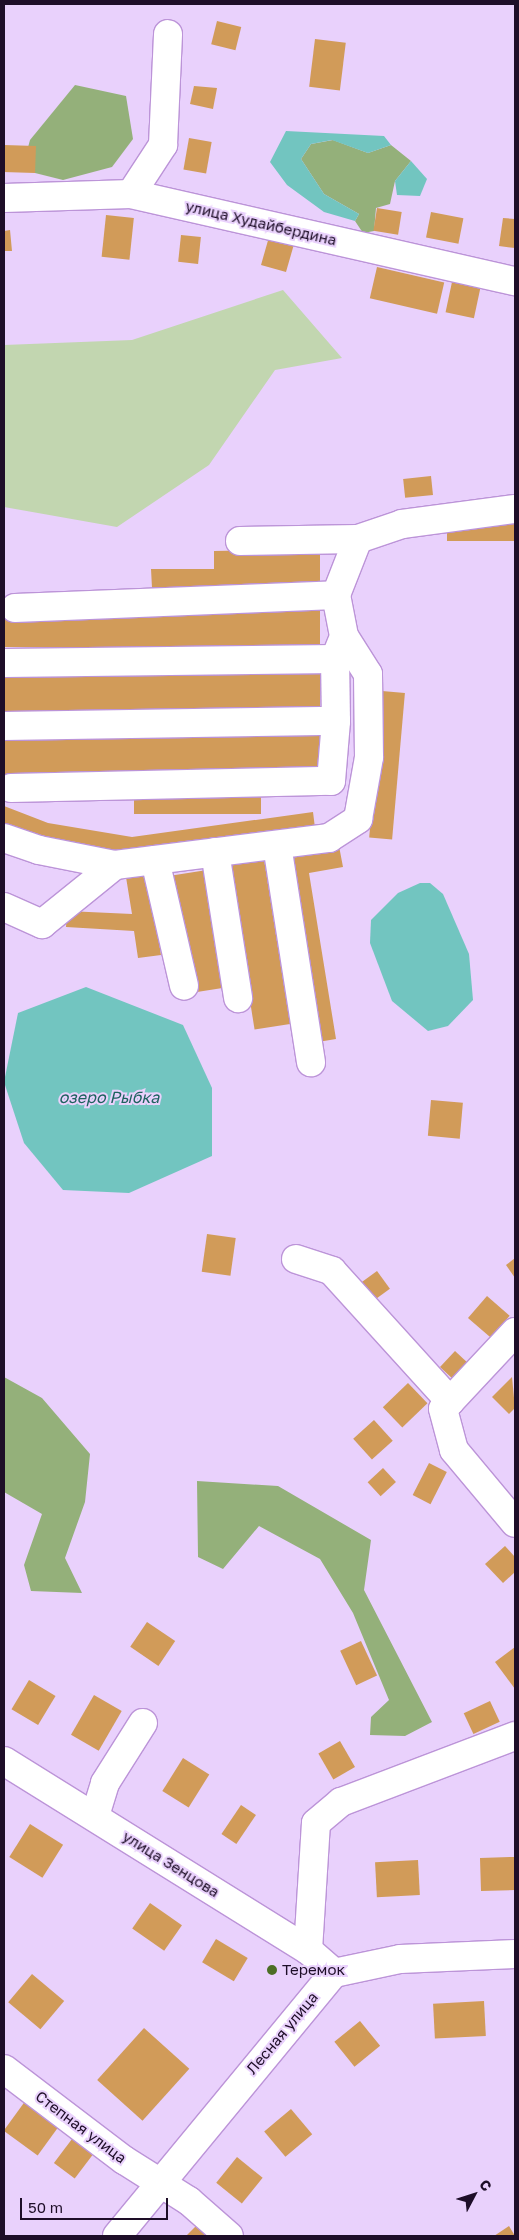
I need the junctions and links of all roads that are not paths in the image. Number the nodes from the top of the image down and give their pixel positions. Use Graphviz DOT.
graph roads {
  1 [pos="168,34"];
  2 [pos="131,194"];
  3 [pos="4,198"];
  4 [pos="515,281"];
  5 [pos="515,509"];
  6 [pos="358,539"];
  7 [pos="240,540"];
  8 [pos="336,595"];
  9 [pos="15,608"];
  10 [pos="339,647"];
  11 [pos="4,663"];
  12 [pos="336,721"];
  13 [pos="4,726"];
  14 [pos="11,788"];
  15 [pos="4,838"];
  16 [pos="276,845"];
  17 [pos="215,852"];
  18 [pos="155,860"];
  19 [pos="115,865"];
  20 [pos="4,907"];
  21 [pos="184,986"];
  22 [pos="238,998"];
  23 [pos="311,1062"];
  24 [pos="296,1259"];
  25 [pos="515,1332"];
  26 [pos="450,1401"];
  27 [pos="515,1523"];
  28 [pos="143,1723"];
  29 [pos="515,1736"];
  30 [pos="4,1761"];
  31 [pos="95,1816"];
  32 [pos="308,1950"];
  33 [pos="515,1954"];
  34 [pos="334,1973"];
  35 [pos="4,2069"];
  36 [pos="161,2182"];
  37 [pos="116,2236"];
  38 [pos="229,2236"];
  1 -- 2 [label="street"];
  2 -- 3 [label="street, улица Худайбердина"];
  2 -- 4 [label="street, улица Худайбердина"];
  5 -- 6 [label="street"];
  6 -- 7 [label="street"];
  6 -- 8 [label="street"];
  8 -- 9 [label="street"];
  8 -- 10 [label="street"];
  10 -- 11 [label="street"];
  10 -- 12 [label="street"];
  10 -- 16 [label="street"];
  12 -- 13 [label="street"];
  12 -- 14 [label="street"];
  15 -- 19 [label="street"];
  16 -- 17 [label="street"];
  16 -- 23 [label="street"];
  17 -- 18 [label="street"];
  17 -- 22 [label="street"];
  18 -- 19 [label="street"];
  18 -- 21 [label="street"];
  19 -- 20 [label="street"];
  24 -- 26 [label="street"];
  25 -- 26 [label="street"];
  26 -- 27 [label="street"];
  28 -- 31 [label="street"];
  29 -- 32 [label="street"];
  30 -- 31 [label="street, улица Зенцова"];
  31 -- 32 [label="street, улица Зенцова"];
  32 -- 34 [label="street, улица Зенцова"];
  33 -- 34 [label="street"];
  34 -- 36 [label="street, Лесная улица"];
  35 -- 36 [label="street, Степная улица"];
  36 -- 37 [label="street, Лесная улица"];
  36 -- 38 [label="street, Степная улица"];
}
